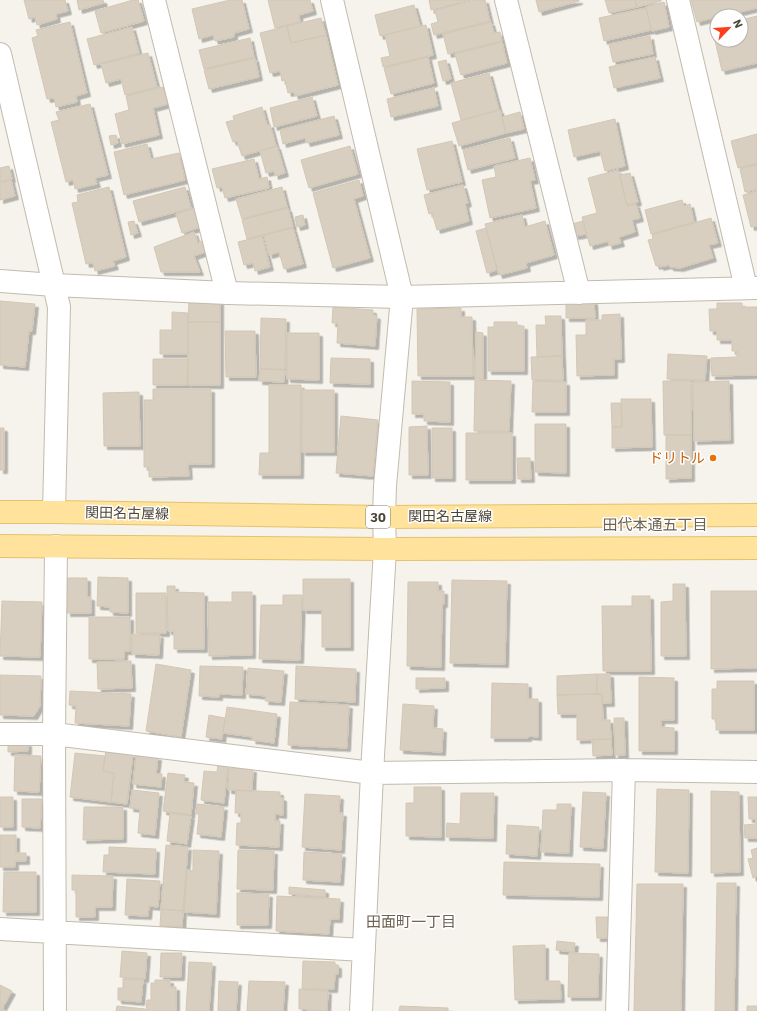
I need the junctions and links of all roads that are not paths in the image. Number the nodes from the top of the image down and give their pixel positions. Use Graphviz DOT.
graph roads {
  1 [pos="154,0"];
  2 [pos="332,0"];
  3 [pos="506,0"];
  4 [pos="678,0"];
  5 [pos="0,54"];
  6 [pos="0,281"];
  7 [pos="54,285"];
  8 [pos="751,288"];
  9 [pos="579,292"];
  10 [pos="227,294"];
  11 [pos="402,297"];
  12 [pos="0,512"];
  13 [pos="54,512"];
  14 [pos="757,515"];
  15 [pos="384,517"];
  16 [pos="0,546"];
  17 [pos="56,546"];
  18 [pos="757,548"];
  19 [pos="385,549"];
  20 [pos="0,734"];
  21 [pos="54,734"];
  22 [pos="624,770"];
  23 [pos="757,772"];
  24 [pos="372,773"];
  25 [pos="0,929"];
  26 [pos="55,932"];
  27 [pos="364,950"];
  28 [pos="55,1011"];
  29 [pos="362,1011"];
  30 [pos="617,1011"];
  1 -- 10 [label="street"];
  2 -- 11 [label="street"];
  3 -- 9 [label="street"];
  4 -- 8 [label="street"];
  5 -- 7 [label="street"];
  6 -- 7 [label="street"];
  7 -- 10 [label="street"];
  7 -- 13 [label="street"];
  8 -- 9 [label="street"];
  9 -- 11 [label="street"];
  10 -- 11 [label="street"];
  11 -- 15 [label="street"];
  12 -- 13 [label="main road, 関田名古屋線 / 30"];
  13 -- 15 [label="main road, 関田名古屋線 / 30"];
  14 -- 15 [label="main road, 関田名古屋線 / 30"];
  15 -- 19 [label="street"];
  16 -- 17 [label="main road, 30"];
  17 -- 19 [label="main road, 30"];
  17 -- 21 [label="street"];
  18 -- 19 [label="main road, 30"];
  19 -- 24 [label="street"];
  20 -- 21 [label="street"];
  21 -- 24 [label="street"];
  21 -- 26 [label="street"];
  22 -- 23 [label="street"];
  22 -- 24 [label="street"];
  22 -- 30 [label="street"];
  24 -- 27 [label="street"];
  25 -- 26 [label="street"];
  26 -- 27 [label="street"];
  26 -- 28 [label="street"];
  27 -- 29 [label="street"];
}
